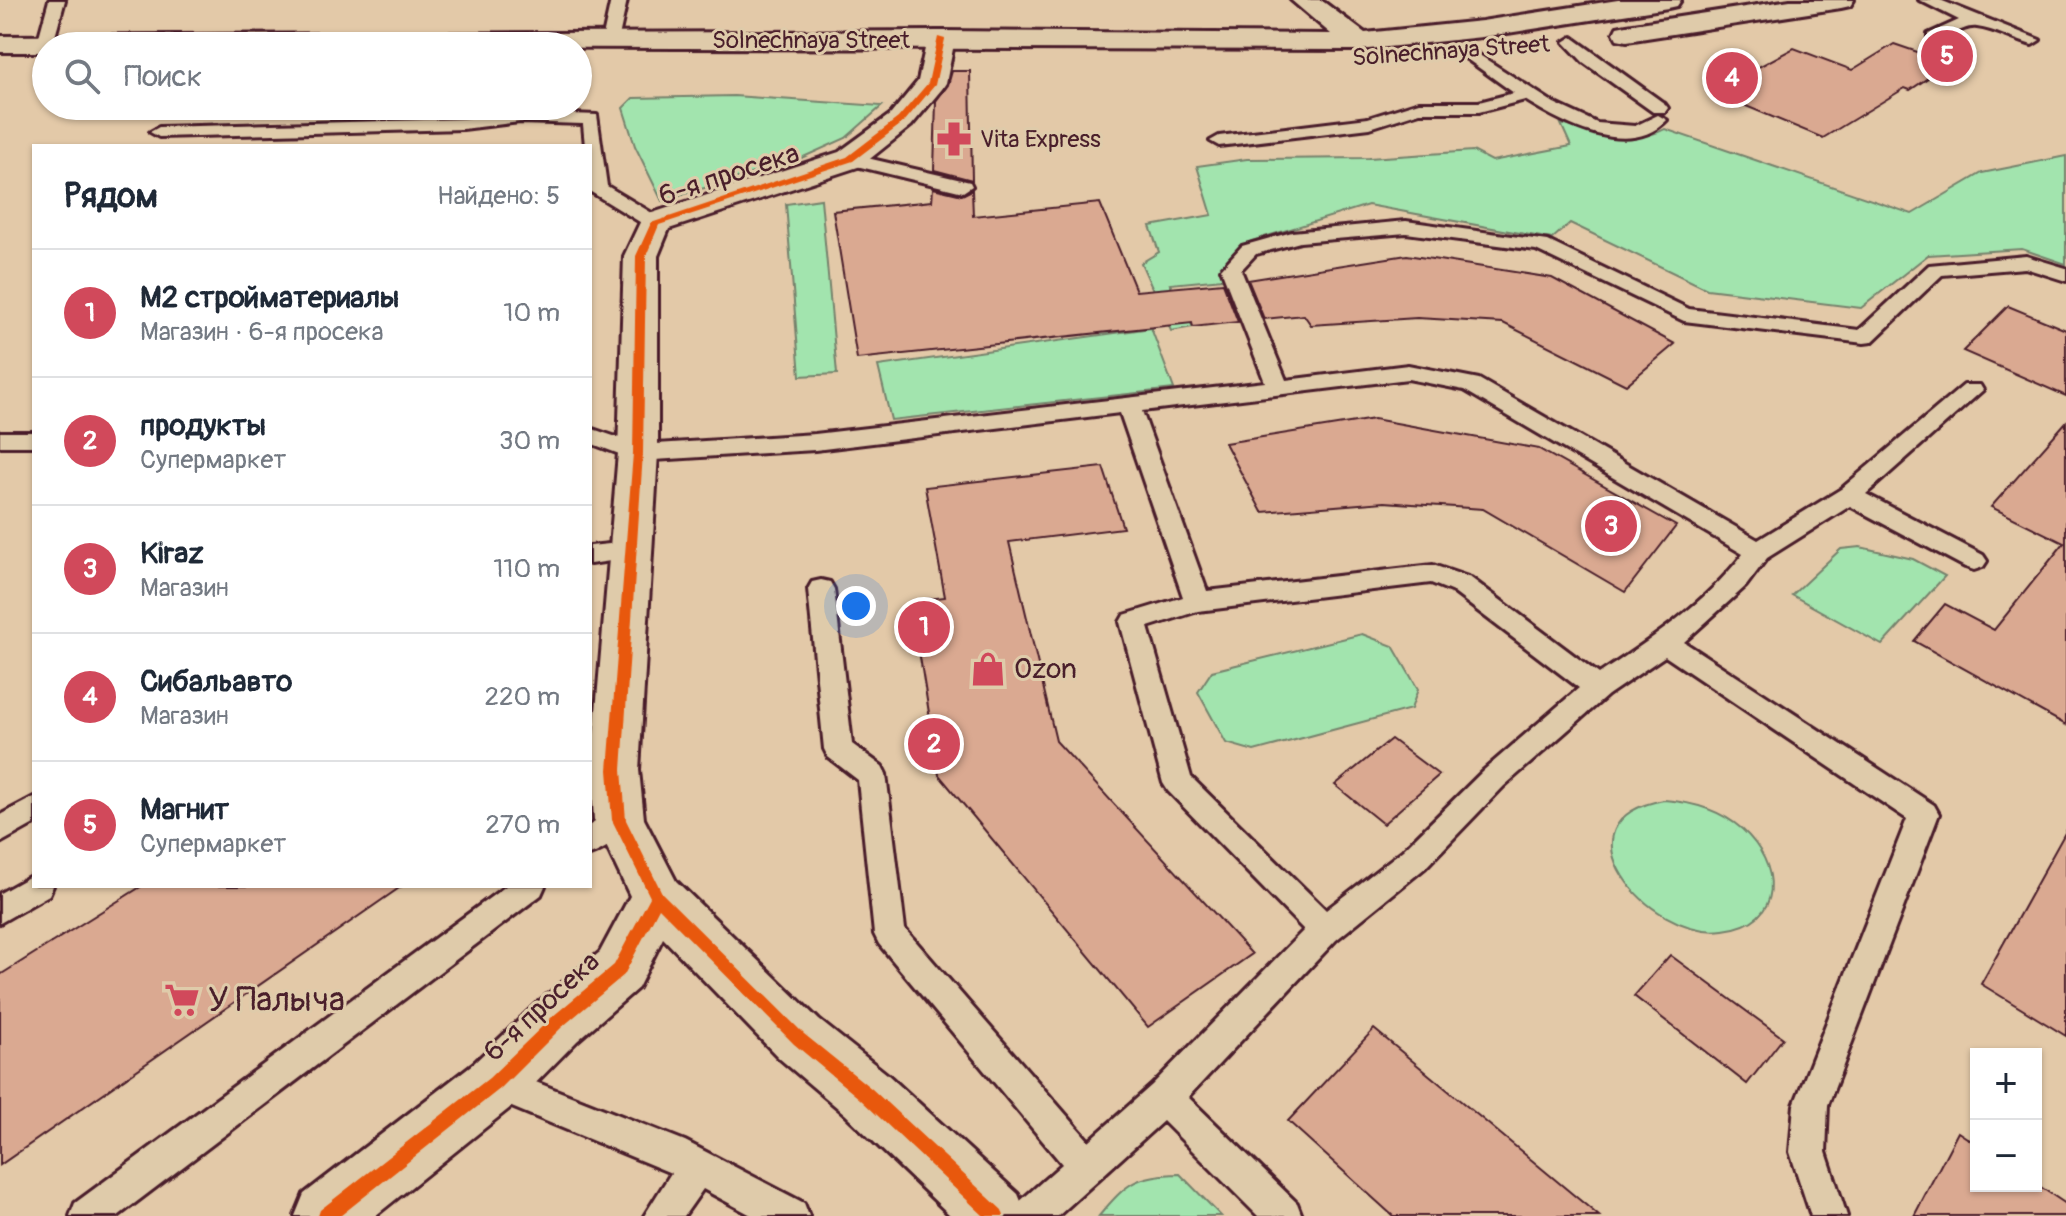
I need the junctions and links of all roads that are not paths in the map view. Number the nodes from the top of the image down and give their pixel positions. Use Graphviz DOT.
graph roads {
  1 [pos="57,0"];
  2 [pos="619,0"];
  3 [pos="1304,0"];
  4 [pos="1668,0"];
  5 [pos="1841,0"];
  6 [pos="1927,0"];
  7 [pos="1978,22"];
  8 [pos="50,32"];
  9 [pos="1934,37"];
  10 [pos="2032,40"];
  11 [pos="592,41"];
  12 [pos="610,41"];
  13 [pos="1359,42"];
  14 [pos="1572,42"];
  15 [pos="0,44"];
  16 [pos="32,50"];
  17 [pos="938,50"];
  18 [pos="1470,54"];
  19 [pos="32,56"];
  20 [pos="0,62"];
  21 [pos="592,62"];
  22 [pos="1525,93"];
  23 [pos="496,120"];
  24 [pos="591,120"];
  25 [pos="159,132"];
  26 [pos="1219,141"];
  27 [pos="850,159"];
  28 [pos="963,186"];
  29 [pos="655,223"];
  30 [pos="2066,275"];
  31 [pos="1278,388"];
  32 [pos="1972,390"];
  33 [pos="1128,404"];
  34 [pos="592,436"];
  35 [pos="0,439"];
  36 [pos="32,439"];
  37 [pos="638,453"];
  38 [pos="1849,495"];
  39 [pos="1758,552"];
  40 [pos="610,553"];
  41 [pos="1974,561"];
  42 [pos="821,589"];
  43 [pos="1198,602"];
  44 [pos="1665,643"];
  45 [pos="1598,688"];
  46 [pos="32,810"];
  47 [pos="0,830"];
  48 [pos="604,831"];
  49 [pos="35,888"];
  50 [pos="527,888"];
  51 [pos="657,897"];
  52 [pos="0,909"];
  53 [pos="1325,930"];
  54 [pos="495,1083"];
  55 [pos="1164,1097"];
  56 [pos="1087,1166"];
  57 [pos="697,1167"];
  58 [pos="88,1216"];
  59 [pos="326,1216"];
  60 [pos="662,1216"];
  61 [pos="791,1216"];
  62 [pos="996,1216"];
  63 [pos="1031,1216"];
  64 [pos="1284,1216"];
  65 [pos="1829,1216"];
  1 -- 8 [label="lane"];
  2 -- 12 [label="lane"];
  3 -- 13 [label="main road"];
  4 -- 13 [label="main road, Solnechnaya Street"];
  5 -- 14 [label="main road, Solnechnaya Street"];
  6 -- 7 [label="lane"];
  7 -- 9 [label="lane"];
  7 -- 10 [label="lane"];
  11 -- 12 [label="main road, Solnechnaya Street"];
  12 -- 17 [label="main road, Solnechnaya Street"];
  13 -- 17 [label="main road, Solnechnaya Street"];
  14 -- 18 [label="main road, Solnechnaya Street"];
  14 -- 22 [label="lane"];
  15 -- 16 [label="main road, Solnechnaya Street"];
  17 -- 18 [label="main road, Solnechnaya Street"];
  17 -- 21 [label="main road, Solnechnaya Street"];
  17 -- 27 [label="main road, 6-я просека"];
  18 -- 22 [label="lane"];
  19 -- 20 [label="main road, Solnechnaya Street"];
  22 -- 26 [label="lane"];
  23 -- 25 [label="lane"];
  24 -- 29 [label="lane"];
  27 -- 28 [label="lane"];
  27 -- 29 [label="main road, 6-я просека"];
  29 -- 37 [label="main road, 6-я просека"];
  30 -- 31 [label="lane"];
  31 -- 33 [label="lane"];
  31 -- 39 [label="lane"];
  32 -- 38 [label="lane"];
  33 -- 37 [label="lane"];
  33 -- 43 [label="lane"];
  34 -- 37 [label="lane"];
  35 -- 36 [label="lane"];
  37 -- 40 [label="main road, 6-я просека"];
  38 -- 39 [label="lane"];
  38 -- 41 [label="lane"];
  39 -- 44 [label="lane"];
  40 -- 48 [label="main road, 6-я просека"];
  42 -- 56 [label="lane"];
  43 -- 45 [label="lane"];
  43 -- 53 [label="lane"];
  44 -- 45 [label="lane"];
  44 -- 65 [label="lane"];
  45 -- 53 [label="lane"];
  46 -- 47 [label="lane"];
  48 -- 51 [label="main road, 6-я просека"];
  49 -- 52 [label="lane"];
  50 -- 58 [label="lane"];
  51 -- 54 [label="main road, 6-я просека"];
  51 -- 62 [label="main road"];
  53 -- 55 [label="lane"];
  54 -- 57 [label="lane"];
  54 -- 59 [label="main road, 6-я просека"];
  55 -- 56 [label="lane"];
  55 -- 64 [label="lane"];
  56 -- 63 [label="lane"];
  57 -- 60 [label="lane"];
  57 -- 61 [label="lane"];
}
